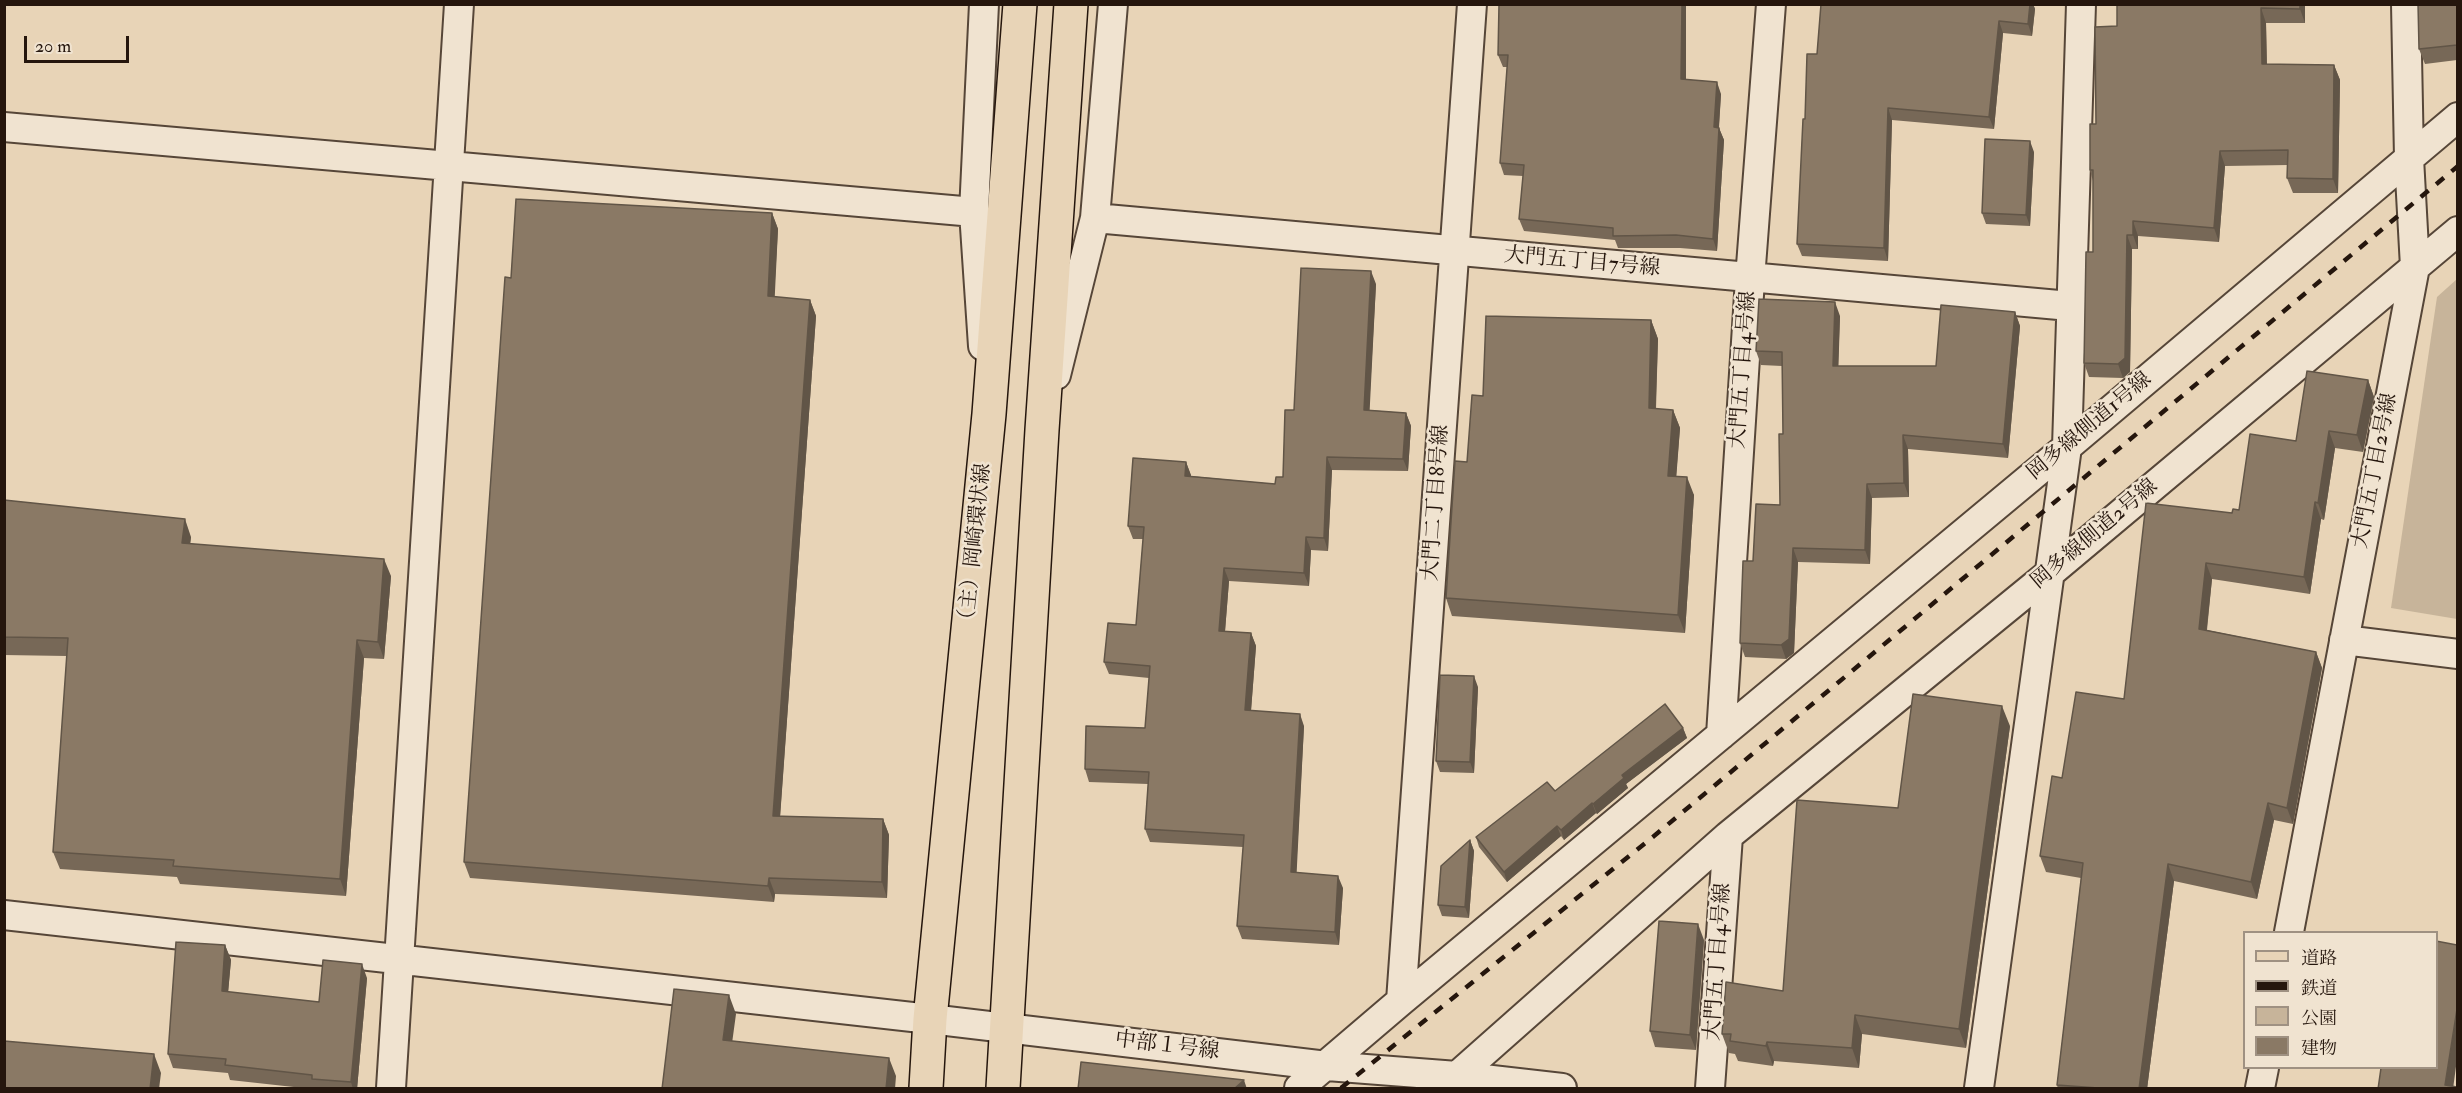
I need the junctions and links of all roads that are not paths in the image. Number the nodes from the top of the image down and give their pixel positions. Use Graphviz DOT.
graph roads {
  1 [pos="459,4"];
  2 [pos="984,4"];
  3 [pos="1020,4"];
  4 [pos="1071,4"];
  5 [pos="1113,4"];
  6 [pos="1472,4"];
  7 [pos="1771,4"];
  8 [pos="2080,4"];
  9 [pos="2406,4"];
  10 [pos="2457,117"];
  11 [pos="4,127"];
  12 [pos="2409,158"];
  13 [pos="449,166"];
  14 [pos="974,212"];
  15 [pos="1095,218"];
  16 [pos="2457,231"];
  17 [pos="1455,252"];
  18 [pos="2415,267"];
  19 [pos="1750,279"];
  20 [pos="2070,306"];
  21 [pos="988,414"];
  22 [pos="1042,430"];
  23 [pos="2067,447"];
  24 [pos="2050,573"];
  25 [pos="2343,640"];
  26 [pos="2457,654"];
  27 [pos="1721,735"];
  28 [pos="1728,836"];
  29 [pos="4,915"];
  30 [pos="2289,931"];
  31 [pos="399,960"];
  32 [pos="1401,1001"];
  33 [pos="930,1019"];
  34 [pos="1008,1028"];
  35 [pos="1327,1066"];
  36 [pos="2264,1069"];
  37 [pos="1457,1076"];
  38 [pos="1400,1080"];
  39 [pos="391,1089"];
  40 [pos="926,1089"];
  41 [pos="1004,1089"];
  42 [pos="1299,1089"];
  43 [pos="1562,1089"];
  44 [pos="1710,1089"];
  45 [pos="1979,1089"];
  46 [pos="2260,1089"];
  1 -- 13 [label="street"];
  2 -- 14 [label="street"];
  3 -- 21 [label="main road, （主）岡崎環状線"];
  4 -- 22 [label="main road"];
  5 -- 15 [label="street"];
  6 -- 17 [label="street, 大門二丁目8号線"];
  7 -- 19 [label="street, 大門五丁目4号線"];
  8 -- 20 [label="street"];
  9 -- 12 [label="street, 大門五丁目2号線"];
  10 -- 12 [label="street, 岡多線側道1号線"];
  11 -- 13 [label="street"];
  12 -- 18 [label="street, 大門五丁目2号線"];
  12 -- 23 [label="street, 岡多線側道1号線"];
  13 -- 14 [label="street"];
  13 -- 31 [label="street"];
  14 -- 21 [label="street"];
  15 -- 17 [label="street, 大門五丁目7号線"];
  15 -- 22 [label="street"];
  16 -- 18 [label="street, 岡多線側道2号線"];
  17 -- 19 [label="street, 大門五丁目7号線"];
  17 -- 32 [label="street, 大門二丁目8号線"];
  18 -- 24 [label="street, 岡多線側道2号線"];
  18 -- 25 [label="street, 大門五丁目2号線"];
  19 -- 20 [label="street, 大門五丁目7号線"];
  19 -- 27 [label="street, 大門五丁目4号線"];
  20 -- 23 [label="street"];
  21 -- 33 [label="main road, （主）岡崎環状線"];
  22 -- 34 [label="main road"];
  23 -- 24 [label="street"];
  23 -- 27 [label="street, 岡多線側道1号線"];
  24 -- 28 [label="street, 岡多線側道2号線"];
  24 -- 45 [label="street"];
  25 -- 26 [label="street"];
  25 -- 30 [label="street, 大門五丁目2号線"];
  27 -- 32 [label="street, 岡多線側道1号線"];
  28 -- 37 [label="street, 岡多線側道2号線"];
  28 -- 44 [label="street, 大門五丁目4号線"];
  29 -- 31 [label="street, 中部１号線"];
  31 -- 33 [label="street, 中部１号線"];
  31 -- 39 [label="street"];
  32 -- 35 [label="street, 岡多線側道1号線"];
  33 -- 34 [label="street, 中部１号線"];
  33 -- 40 [label="main road, （主）岡崎環状線"];
  34 -- 35 [label="street, 中部１号線"];
  34 -- 41 [label="main road"];
  35 -- 38 [label="street, 中部１号線"];
  35 -- 42 [label="street, 岡多線側道1号線"];
  36 -- 46 [label="street"];
  37 -- 38 [label="street, 中部１号線"];
  37 -- 43 [label="street, 中部１号線"];
}
